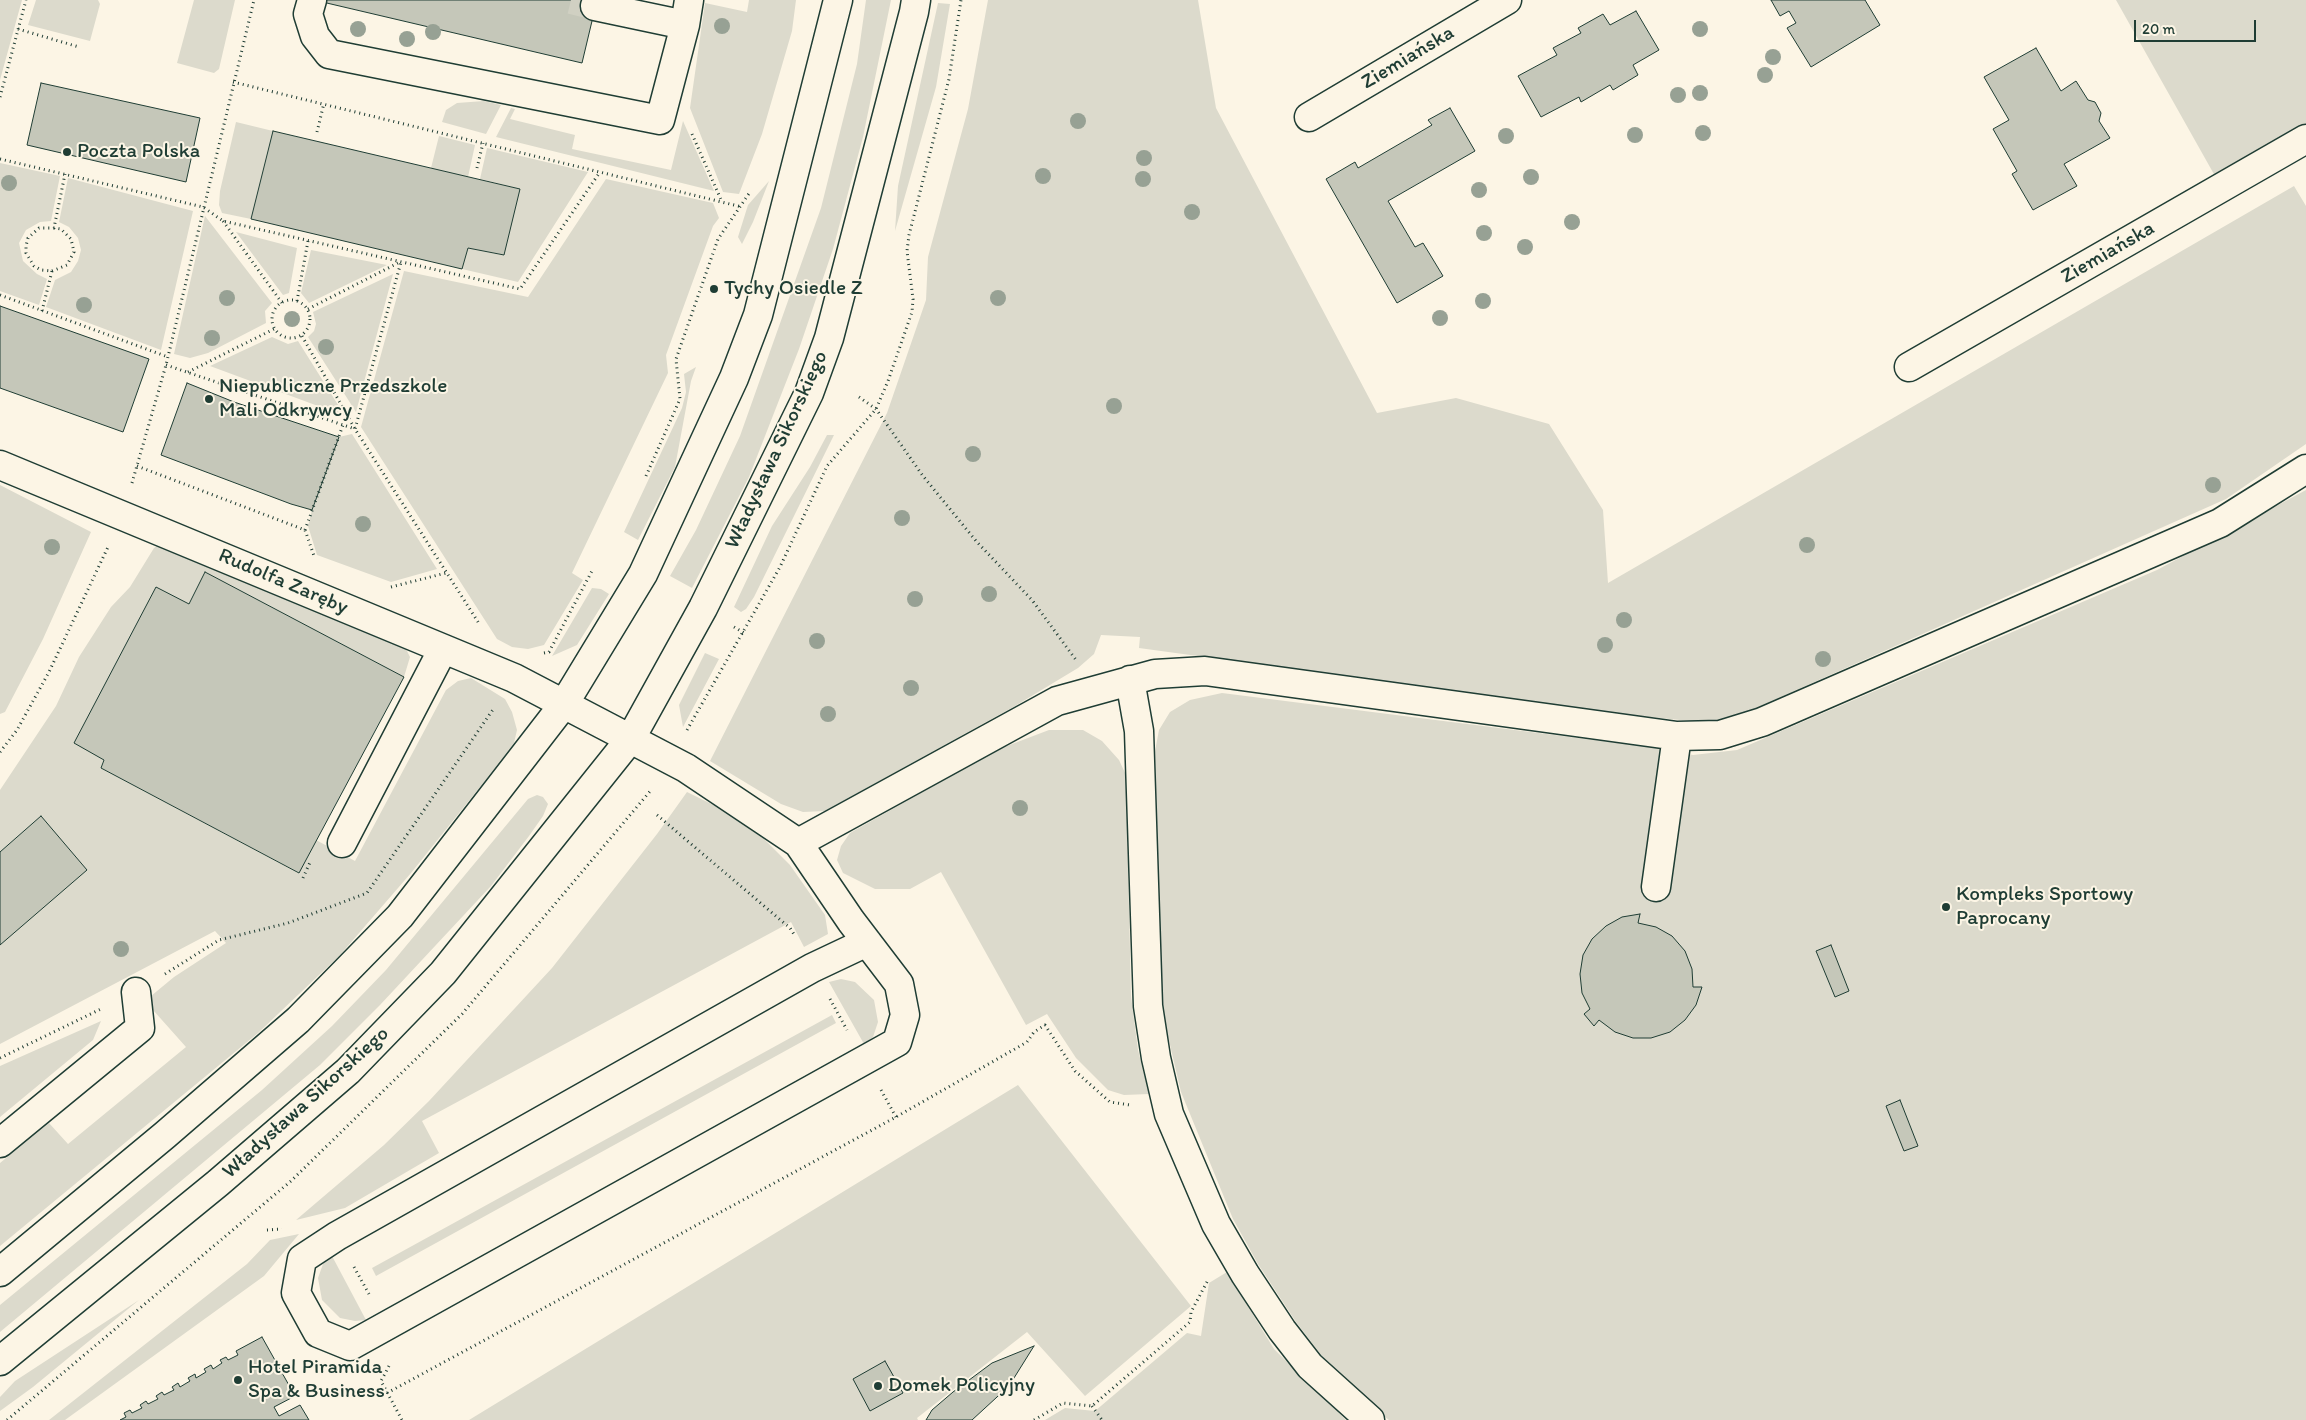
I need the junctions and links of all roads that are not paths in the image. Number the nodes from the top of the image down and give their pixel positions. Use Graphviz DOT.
graph roads {
  1 [pos="312,0"];
  2 [pos="838,0"];
  3 [pos="916,0"];
  4 [pos="1507,0"];
  5 [pos="595,6"];
  6 [pos="687,13"];
  7 [pos="1309,117"];
  8 [pos="2306,139"];
  9 [pos="1909,368"];
  10 [pos="0,465"];
  11 [pos="2306,469"];
  12 [pos="443,649"];
  13 [pos="1130,680"];
  14 [pos="564,704"];
  15 [pos="1677,736"];
  16 [pos="631,738"];
  17 [pos="342,842"];
  18 [pos="798,842"];
  19 [pos="1656,887"];
  20 [pos="867,942"];
  21 [pos="136,992"];
  22 [pos="0,1143"];
  23 [pos="0,1272"];
  24 [pos="0,1361"];
  25 [pos="1370,1420"];
  1 -- 6 [label="street"];
  2 -- 14 [label="street"];
  3 -- 16 [label="street, Władysława Sikorskiego"];
  4 -- 7 [label="street, Ziemiańska"];
  5 -- 6 [label="street"];
  8 -- 9 [label="street, Ziemiańska"];
  10 -- 12 [label="street, Rudolfa Zaręby"];
  11 -- 15 [label="street"];
  12 -- 14 [label="street, Rudolfa Zaręby"];
  12 -- 17 [label="street"];
  13 -- 15 [label="street"];
  13 -- 18 [label="street"];
  13 -- 25 [label="street"];
  14 -- 16 [label="street"];
  14 -- 23 [label="street"];
  15 -- 19 [label="street"];
  16 -- 18 [label="street"];
  16 -- 24 [label="street, Władysława Sikorskiego"];
  18 -- 20 [label="street"];
  20 -- 20 [label="street"];
  21 -- 22 [label="street"];
}
